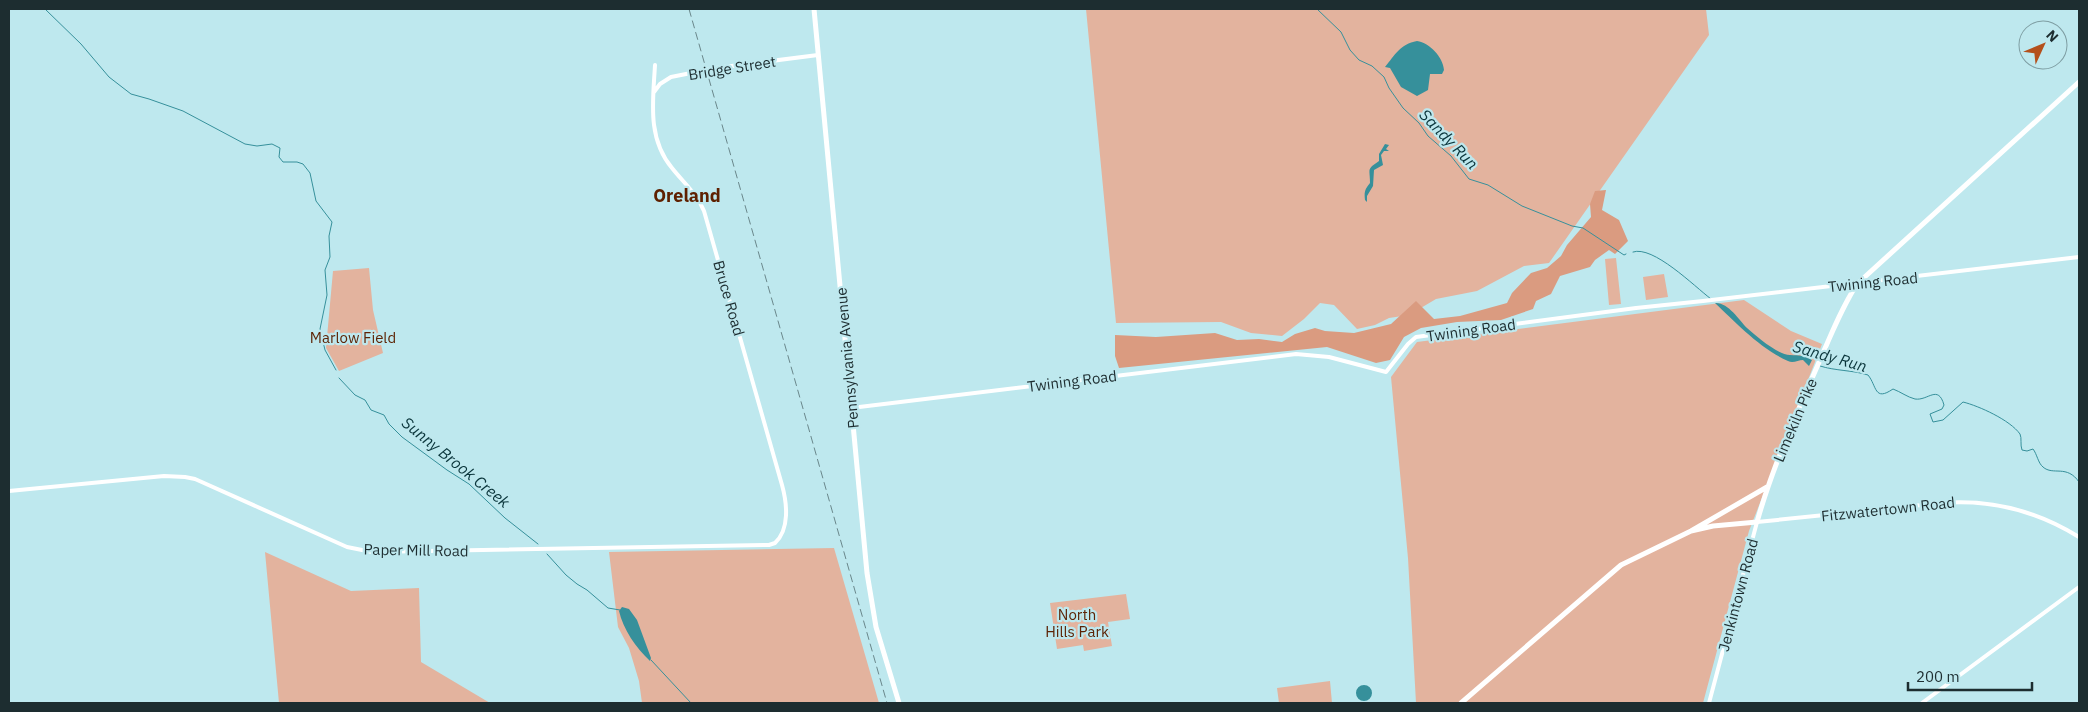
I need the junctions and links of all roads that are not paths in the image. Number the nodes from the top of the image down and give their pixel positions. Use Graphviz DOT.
graph roads {
  1 [pos="814,9"];
  2 [pos="818,55"];
  3 [pos="655,65"];
  4 [pos="2079,82"];
  5 [pos="653,94"];
  6 [pos="2079,257"];
  7 [pos="1858,284"];
  8 [pos="851,408"];
  9 [pos="1767,486"];
  10 [pos="9,491"];
  11 [pos="1757,522"];
  12 [pos="1691,531"];
  13 [pos="2079,537"];
  14 [pos="777,541"];
  15 [pos="2079,587"];
  16 [pos="899,703"];
  17 [pos="1461,703"];
  18 [pos="1709,703"];
  19 [pos="1922,703"];
  1 -- 2 [label="main road, Pennsylvania Avenue"];
  2 -- 5 [label="street, Bridge Street"];
  2 -- 8 [label="main road, Pennsylvania Avenue"];
  3 -- 5 [label="street, Bruce Road"];
  4 -- 7 [label="main road, Limekiln Pike"];
  5 -- 14 [label="street, Bruce Road"];
  6 -- 7 [label="street, Twining Road"];
  7 -- 8 [label="street, Twining Road"];
  7 -- 9 [label="main road, Limekiln Pike"];
  8 -- 16 [label="main road, Pennsylvania Avenue"];
  9 -- 11 [label="main road, Jenkintown Road"];
  9 -- 12 [label="main road"];
  10 -- 14 [label="street, Paper Mill Road"];
  11 -- 12 [label="main road, Fitzwatertown Road"];
  11 -- 13 [label="street, Fitzwatertown Road"];
  11 -- 18 [label="street, Jenkintown Road"];
  12 -- 17 [label="main road"];
  15 -- 19 [label="street"];
}
